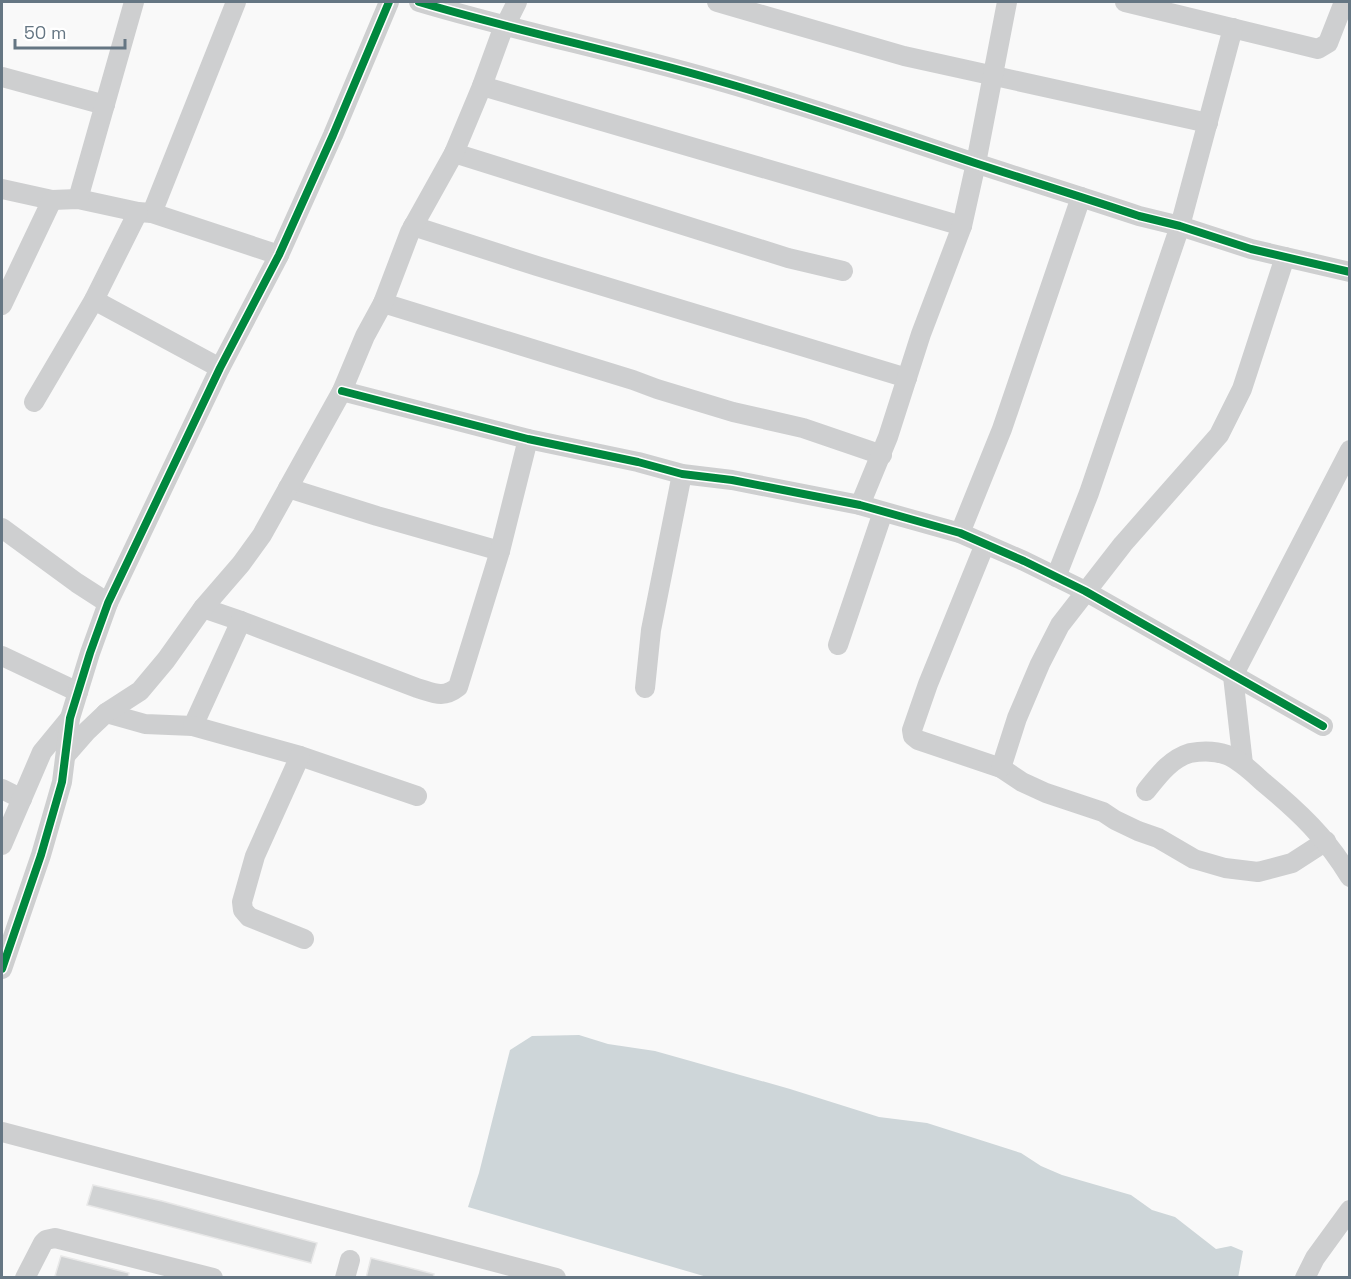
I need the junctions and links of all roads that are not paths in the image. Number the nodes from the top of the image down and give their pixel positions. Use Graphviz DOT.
graph roads {
  1 [pos="134,2"];
  2 [pos="236,2"];
  3 [pos="389,2"];
  4 [pos="419,2"];
  5 [pos="517,2"];
  6 [pos="717,2"];
  7 [pos="1007,2"];
  8 [pos="1125,2"];
  9 [pos="1344,2"];
  10 [pos="505,24"];
  11 [pos="1233,28"];
  12 [pos="993,76"];
  13 [pos="2,77"];
  14 [pos="482,86"];
  15 [pos="105,105"];
  16 [pos="1208,123"];
  17 [pos="454,153"];
  18 [pos="976,164"];
  19 [pos="2,189"];
  20 [pos="1081,197"];
  21 [pos="78,199"];
  22 [pos="52,200"];
  23 [pos="145,212"];
  24 [pos="413,226"];
  25 [pos="962,226"];
  26 [pos="1180,226"];
  27 [pos="279,255"];
  28 [pos="1285,257"];
  29 [pos="843,271"];
  30 [pos="1350,272"];
  31 [pos="94,300"];
  32 [pos="383,303"];
  33 [pos="2,305"];
  34 [pos="220,368"];
  35 [pos="907,378"];
  36 [pos="342,391"];
  37 [pos="34,402"];
  38 [pos="528,439"];
  39 [pos="1350,450"];
  40 [pos="882,455"];
  41 [pos="682,474"];
  42 [pos="288,488"];
  43 [pos="860,505"];
  44 [pos="883,512"];
  45 [pos="2,528"];
  46 [pos="960,533"];
  47 [pos="985,544"];
  48 [pos="500,551"];
  49 [pos="1056,577"];
  50 [pos="1085,591"];
  51 [pos="108,603"];
  52 [pos="203,608"];
  53 [pos="241,621"];
  54 [pos="838,645"];
  55 [pos="2,656"];
  56 [pos="1233,676"];
  57 [pos="645,688"];
  58 [pos="78,692"];
  59 [pos="106,713"];
  60 [pos="69,718"];
  61 [pos="193,726"];
  62 [pos="1323,726"];
  63 [pos="66,755"];
  64 [pos="300,756"];
  65 [pos="1243,764"];
  66 [pos="1001,768"];
  67 [pos="2,789"];
  68 [pos="1146,791"];
  69 [pos="417,796"];
  70 [pos="22,799"];
  71 [pos="1326,841"];
  72 [pos="2,845"];
  73 [pos="1350,877"];
  74 [pos="304,939"];
  75 [pos="2,969"];
  76 [pos="2,1132"];
  77 [pos="1350,1210"];
  78 [pos="25,1278"];
  79 [pos="213,1278"];
  80 [pos="556,1278"];
  81 [pos="1305,1278"];
  1 -- 15 [label="street"];
  2 -- 23 [label="street"];
  3 -- 27 [label="street"];
  4 -- 10 [label="street"];
  5 -- 10 [label="street"];
  6 -- 12 [label="street"];
  7 -- 12 [label="street"];
  8 -- 11 [label="street"];
  9 -- 11 [label="street"];
  10 -- 14 [label="street"];
  10 -- 18 [label="street"];
  11 -- 16 [label="street"];
  12 -- 16 [label="street"];
  12 -- 18 [label="street"];
  13 -- 15 [label="street"];
  14 -- 17 [label="street"];
  14 -- 25 [label="street"];
  15 -- 21 [label="street"];
  16 -- 26 [label="street"];
  17 -- 24 [label="street"];
  17 -- 29 [label="street"];
  18 -- 20 [label="street"];
  18 -- 25 [label="street"];
  19 -- 22 [label="street"];
  20 -- 26 [label="street"];
  20 -- 46 [label="street"];
  21 -- 22 [label="street"];
  21 -- 23 [label="street"];
  22 -- 33 [label="street"];
  23 -- 27 [label="street"];
  23 -- 31 [label="street"];
  24 -- 32 [label="street"];
  24 -- 35 [label="street"];
  25 -- 35 [label="street"];
  26 -- 28 [label="street"];
  26 -- 49 [label="street"];
  27 -- 34 [label="street"];
  28 -- 30 [label="street"];
  28 -- 50 [label="street"];
  31 -- 34 [label="street"];
  31 -- 37 [label="street"];
  32 -- 36 [label="street"];
  32 -- 40 [label="street"];
  34 -- 51 [label="street"];
  35 -- 40 [label="street"];
  36 -- 38 [label="street"];
  36 -- 42 [label="street"];
  38 -- 41 [label="street"];
  38 -- 48 [label="street"];
  39 -- 56 [label="street"];
  40 -- 43 [label="street"];
  41 -- 43 [label="street"];
  41 -- 57 [label="street"];
  42 -- 48 [label="street"];
  42 -- 52 [label="street"];
  43 -- 44 [label="street"];
  44 -- 46 [label="street"];
  44 -- 54 [label="street"];
  45 -- 51 [label="street"];
  46 -- 47 [label="street"];
  47 -- 49 [label="street"];
  47 -- 66 [label="street"];
  48 -- 53 [label="street"];
  49 -- 50 [label="street"];
  50 -- 56 [label="street"];
  50 -- 66 [label="street"];
  51 -- 58 [label="street"];
  52 -- 53 [label="street"];
  52 -- 59 [label="street"];
  53 -- 61 [label="street"];
  55 -- 58 [label="street"];
  56 -- 62 [label="street"];
  56 -- 65 [label="street"];
  58 -- 60 [label="street"];
  59 -- 61 [label="street"];
  59 -- 63 [label="street"];
  60 -- 63 [label="street"];
  60 -- 70 [label="street"];
  61 -- 64 [label="street"];
  63 -- 75 [label="street"];
  64 -- 69 [label="street"];
  64 -- 74 [label="street"];
  65 -- 68 [label="street"];
  65 -- 71 [label="street"];
  66 -- 71 [label="street"];
  67 -- 70 [label="street"];
  70 -- 72 [label="street"];
  71 -- 73 [label="street"];
  76 -- 80 [label="street"];
  77 -- 81 [label="street"];
  78 -- 79 [label="street"];
}
